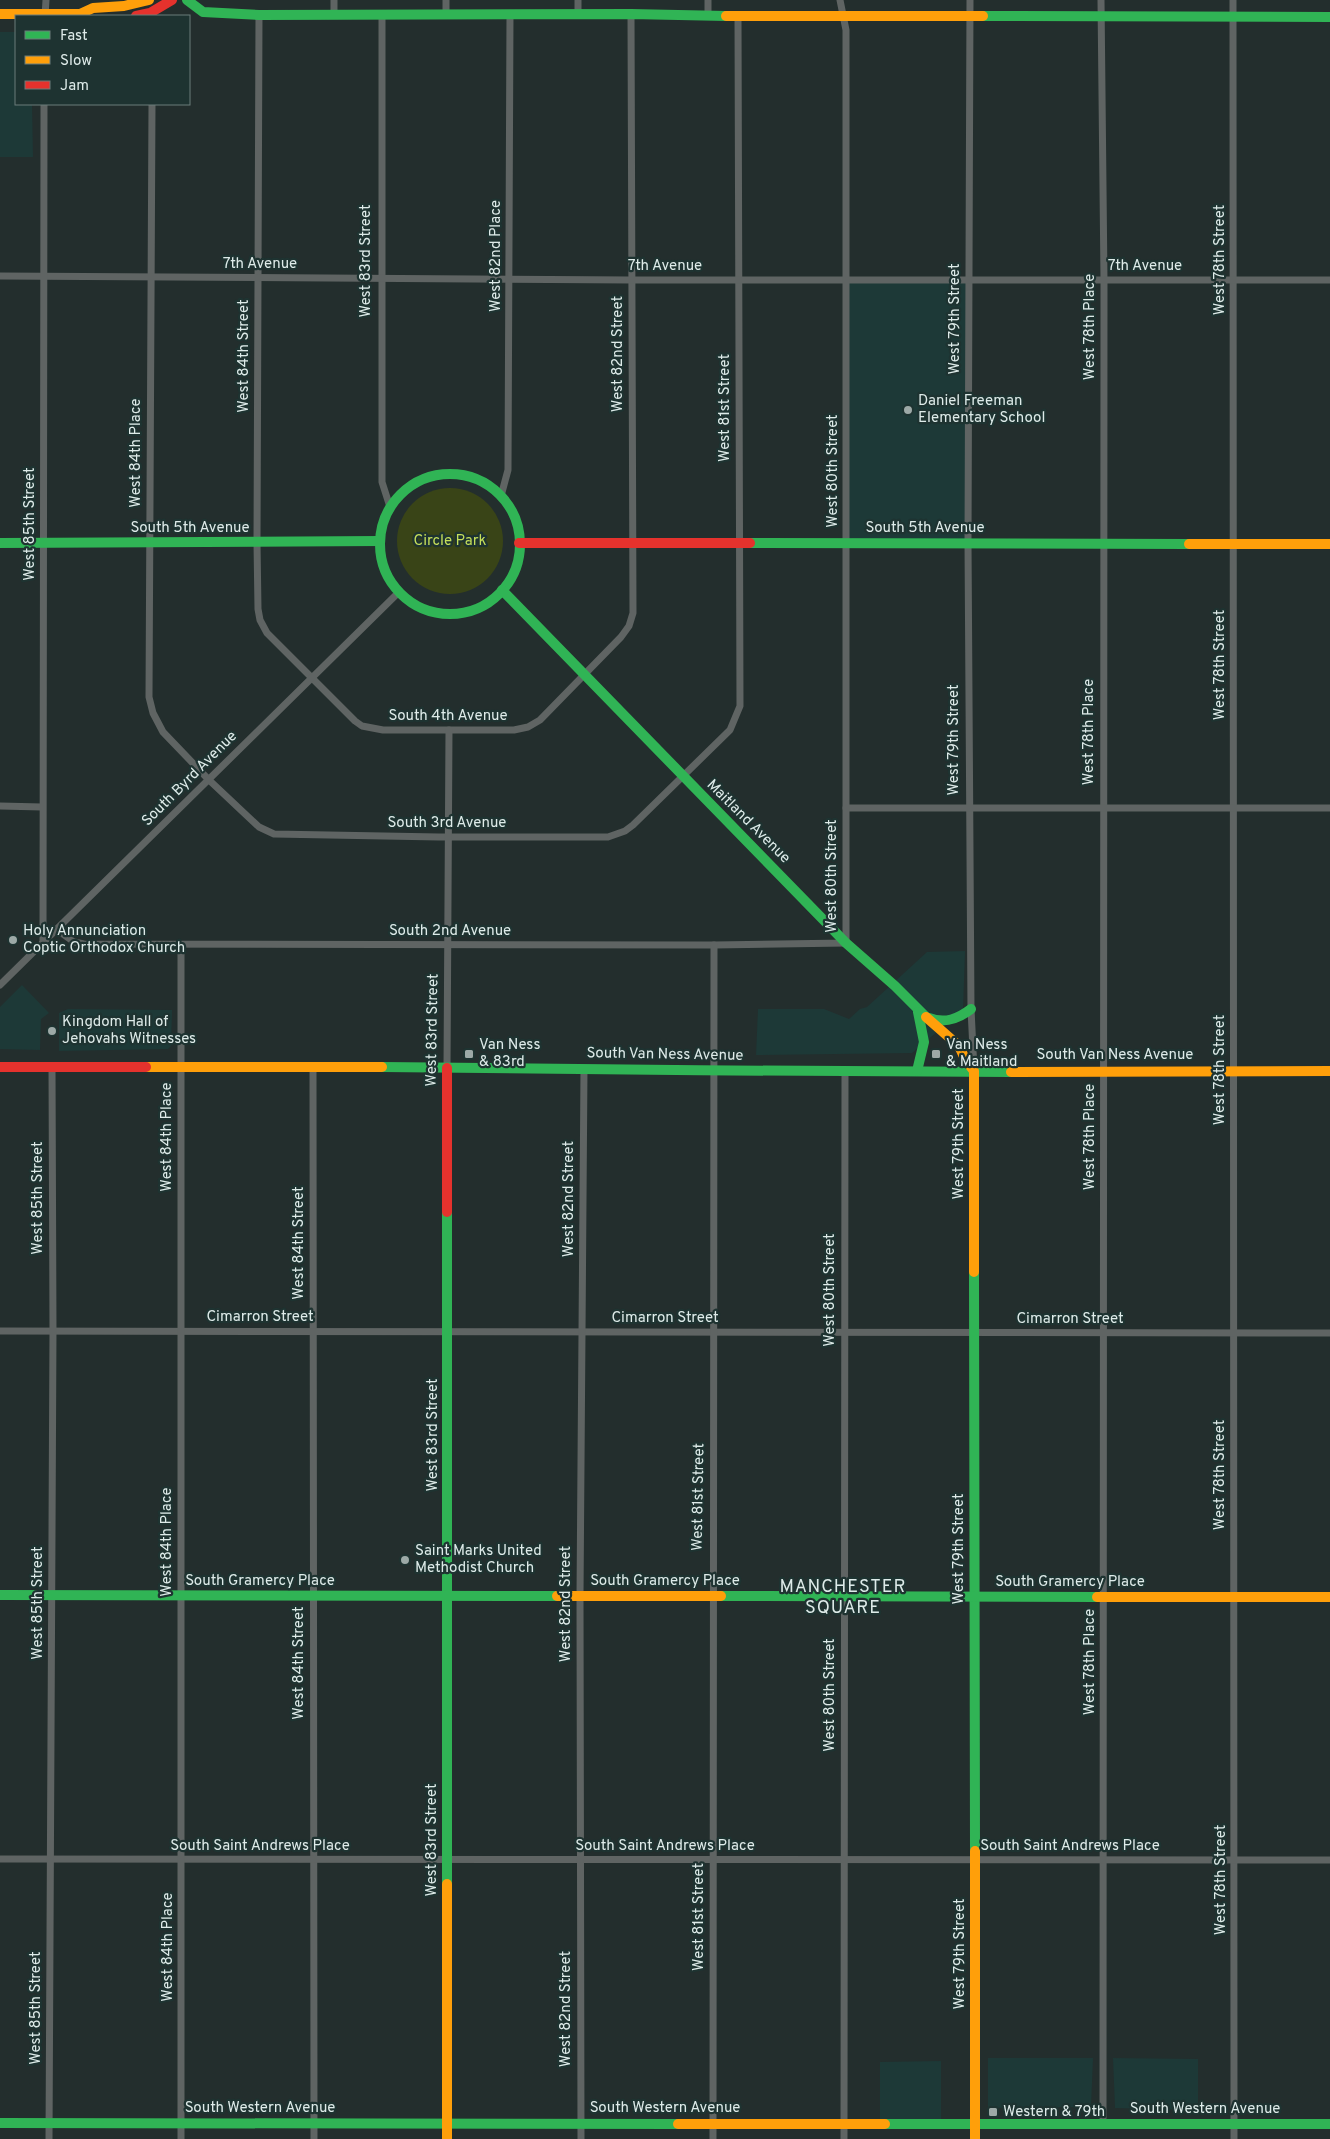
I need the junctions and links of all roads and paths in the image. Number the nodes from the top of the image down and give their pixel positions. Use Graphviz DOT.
graph roads {
  1 [pos="46,0"];
  2 [pos="149,0"];
  3 [pos="172,0"];
  4 [pos="187,0"];
  5 [pos="334,0"];
  6 [pos="446,0"];
  7 [pos="578,0"];
  8 [pos="708,0"];
  9 [pos="840,0"];
  10 [pos="970,0"];
  11 [pos="1101,0"];
  12 [pos="1233,0"];
  13 [pos="0,14"];
  14 [pos="334,14"];
  15 [pos="382,14"];
  16 [pos="446,14"];
  17 [pos="510,14"];
  18 [pos="578,14"];
  19 [pos="631,14"];
  20 [pos="45,15"];
  21 [pos="83,15"];
  22 [pos="150,15"];
  23 [pos="259,15"];
  24 [pos="708,16"];
  25 [pos="738,16"];
  26 [pos="842,16"];
  27 [pos="1101,16"];
  28 [pos="1233,16"];
  29 [pos="970,17"];
  30 [pos="1330,17"];
  31 [pos="44,105"];
  32 [pos="152,105"];
  33 [pos="0,276"];
  34 [pos="44,277"];
  35 [pos="381,277"];
  36 [pos="151,278"];
  37 [pos="970,278"];
  38 [pos="258,279"];
  39 [pos="510,279"];
  40 [pos="1233,279"];
  41 [pos="631,280"];
  42 [pos="739,280"];
  43 [pos="846,280"];
  44 [pos="1104,280"];
  45 [pos="1330,280"];
  46 [pos="501,496"];
  47 [pos="390,507"];
  48 [pos="380,541"];
  49 [pos="633,542"];
  50 [pos="968,542"];
  51 [pos="0,543"];
  52 [pos="43,543"];
  53 [pos="149,543"];
  54 [pos="257,543"];
  55 [pos="519,543"];
  56 [pos="739,543"];
  57 [pos="847,544"];
  58 [pos="1103,544"];
  59 [pos="1233,544"];
  60 [pos="1330,544"];
  61 [pos="502,590"];
  62 [pos="399,592"];
  63 [pos="584,677"];
  64 [pos="311,678"];
  65 [pos="448,730"];
  66 [pos="683,778"];
  67 [pos="209,780"];
  68 [pos="0,806"];
  69 [pos="42,806"];
  70 [pos="970,807"];
  71 [pos="846,808"];
  72 [pos="1103,808"];
  73 [pos="1234,808"];
  74 [pos="1330,808"];
  75 [pos="449,837"];
  76 [pos="58,930"];
  77 [pos="846,943"];
  78 [pos="43,945"];
  79 [pos="181,945"];
  80 [pos="449,945"];
  81 [pos="714,945"];
  82 [pos="0,985"];
  83 [pos="917,1008"];
  84 [pos="971,1009"];
  85 [pos="924,1016"];
  86 [pos="0,1067"];
  87 [pos="52,1067"];
  88 [pos="181,1067"];
  89 [pos="313,1067"];
  90 [pos="447,1068"];
  91 [pos="584,1069"];
  92 [pos="714,1070"];
  93 [pos="1103,1070"];
  94 [pos="1234,1070"];
  95 [pos="845,1071"];
  96 [pos="917,1071"];
  97 [pos="974,1071"];
  98 [pos="1330,1071"];
  99 [pos="0,1330"];
  100 [pos="53,1330"];
  101 [pos="180,1331"];
  102 [pos="313,1331"];
  103 [pos="582,1331"];
  104 [pos="715,1331"];
  105 [pos="448,1332"];
  106 [pos="1104,1332"];
  107 [pos="844,1333"];
  108 [pos="974,1333"];
  109 [pos="1330,1333"];
  110 [pos="1234,1334"];
  111 [pos="0,1595"];
  112 [pos="51,1596"];
  113 [pos="181,1596"];
  114 [pos="313,1596"];
  115 [pos="448,1596"];
  116 [pos="580,1596"];
  117 [pos="712,1596"];
  118 [pos="844,1596"];
  119 [pos="974,1597"];
  120 [pos="1104,1597"];
  121 [pos="1234,1597"];
  122 [pos="1330,1597"];
  123 [pos="0,1859"];
  124 [pos="50,1859"];
  125 [pos="182,1859"];
  126 [pos="314,1860"];
  127 [pos="447,1860"];
  128 [pos="580,1860"];
  129 [pos="712,1860"];
  130 [pos="843,1860"];
  131 [pos="975,1860"];
  132 [pos="1102,1860"];
  133 [pos="1234,1860"];
  134 [pos="1330,1860"];
  135 [pos="314,2122"];
  136 [pos="0,2123"];
  137 [pos="49,2123"];
  138 [pos="181,2123"];
  139 [pos="447,2123"];
  140 [pos="581,2123"];
  141 [pos="713,2123"];
  142 [pos="844,2123"];
  143 [pos="975,2123"];
  144 [pos="1102,2123"];
  145 [pos="1234,2124"];
  146 [pos="1330,2124"];
  147 [pos="49,2139"];
  148 [pos="181,2139"];
  149 [pos="314,2139"];
  150 [pos="447,2139"];
  151 [pos="581,2139"];
  152 [pos="713,2139"];
  153 [pos="844,2139"];
  154 [pos="975,2139"];
  155 [pos="1234,2139"];
  1 -- 20 [label="street"];
  2 -- 21 [label="street"];
  3 -- 22 [label="street"];
  4 -- 23 [label="street"];
  5 -- 14 [label="street"];
  6 -- 16 [label="street"];
  7 -- 18 [label="street"];
  8 -- 24 [label="street"];
  9 -- 26 [label="street, West 80th Street"];
  10 -- 29 [label="street, West 79th Street"];
  11 -- 27 [label="street, West 78th Place"];
  12 -- 28 [label="street, West 78th Street"];
  13 -- 20 [label="street"];
  14 -- 15 [label="street"];
  14 -- 23 [label="street"];
  15 -- 16 [label="street"];
  15 -- 35 [label="street, West 83rd Street"];
  16 -- 17 [label="street"];
  17 -- 18 [label="street"];
  17 -- 39 [label="street, West 82nd Place"];
  18 -- 19 [label="street"];
  19 -- 24 [label="street"];
  19 -- 41 [label="street, West 82nd Street"];
  20 -- 21 [label="street"];
  23 -- 38 [label="street, West 84th Street"];
  24 -- 25 [label="street"];
  25 -- 26 [label="street"];
  25 -- 42 [label="street, West 81st Street"];
  26 -- 29 [label="street"];
  26 -- 43 [label="street, West 80th Street"];
  27 -- 28 [label="street"];
  27 -- 29 [label="street"];
  27 -- 44 [label="street, West 78th Place"];
  28 -- 30 [label="street"];
  28 -- 40 [label="street, West 78th Street"];
  29 -- 37 [label="street, West 79th Street"];
  31 -- 34 [label="street, West 85th Street"];
  32 -- 36 [label="street, West 84th Place"];
  33 -- 34 [label="street, 7th Avenue"];
  34 -- 36 [label="street, 7th Avenue"];
  34 -- 52 [label="street, West 85th Street"];
  35 -- 38 [label="street, 7th Avenue"];
  35 -- 39 [label="street, 7th Avenue"];
  35 -- 47 [label="street, West 83rd Street"];
  36 -- 38 [label="street, 7th Avenue"];
  36 -- 53 [label="street, West 84th Place"];
  37 -- 43 [label="street, 7th Avenue"];
  37 -- 44 [label="street, 7th Avenue"];
  37 -- 50 [label="street, West 79th Street"];
  38 -- 54 [label="street, West 84th Street"];
  39 -- 41 [label="street, 7th Avenue"];
  39 -- 46 [label="street, West 82nd Place"];
  40 -- 44 [label="street, 7th Avenue"];
  40 -- 45 [label="street, 7th Avenue"];
  40 -- 59 [label="street, West 78th Street"];
  41 -- 42 [label="street, 7th Avenue"];
  41 -- 49 [label="street, West 82nd Street"];
  42 -- 43 [label="street, 7th Avenue"];
  42 -- 56 [label="street, West 81st Street"];
  43 -- 57 [label="street, West 80th Street"];
  44 -- 58 [label="street, West 78th Place"];
  46 -- 47 [label="street"];
  46 -- 55 [label="street"];
  47 -- 48 [label="street"];
  48 -- 54 [label="street, South 5th Avenue"];
  48 -- 62 [label="street"];
  49 -- 55 [label="street, South 5th Avenue"];
  49 -- 56 [label="street, South 5th Avenue"];
  49 -- 63 [label="street, West 82nd Street"];
  50 -- 57 [label="street, South 5th Avenue"];
  50 -- 58 [label="street, South 5th Avenue"];
  50 -- 70 [label="street, West 79th Street"];
  51 -- 52 [label="street, South 5th Avenue"];
  52 -- 53 [label="street, South 5th Avenue"];
  52 -- 69 [label="street, West 85th Street"];
  53 -- 54 [label="street, South 5th Avenue"];
  53 -- 67 [label="street, West 84th Place"];
  54 -- 64 [label="street, West 84th Street"];
  55 -- 61 [label="street"];
  56 -- 57 [label="street, South 5th Avenue"];
  56 -- 66 [label="street, West 81st Street"];
  57 -- 71 [label="street, West 80th Street"];
  58 -- 59 [label="street, South 5th Avenue"];
  58 -- 72 [label="street, West 78th Place"];
  59 -- 60 [label="street, South 5th Avenue"];
  59 -- 73 [label="street, West 78th Street"];
  61 -- 62 [label="street"];
  61 -- 63 [label="street, Maitland Avenue"];
  62 -- 64 [label="street, South Byrd Avenue"];
  63 -- 65 [label="street, South 4th Avenue"];
  63 -- 66 [label="street, Maitland Avenue"];
  64 -- 65 [label="street, South 4th Avenue"];
  64 -- 67 [label="street, South Byrd Avenue"];
  65 -- 75 [label="street, West 83rd Street"];
  66 -- 75 [label="street, South 3rd Avenue"];
  66 -- 77 [label="street, Maitland Avenue"];
  67 -- 75 [label="street, South 3rd Avenue"];
  67 -- 76 [label="street, South Byrd Avenue"];
  68 -- 69 [label="street"];
  69 -- 78 [label="street, West 85th Street"];
  70 -- 71 [label="street"];
  70 -- 72 [label="street"];
  70 -- 84 [label="street, West 79th Street"];
  71 -- 77 [label="street, West 80th Street"];
  72 -- 73 [label="street"];
  72 -- 93 [label="street, West 78th Place"];
  73 -- 74 [label="street"];
  73 -- 94 [label="street, West 78th Street"];
  75 -- 80 [label="street, West 83rd Street"];
  76 -- 78 [label="street, South Byrd Avenue"];
  76 -- 79 [label="street, South 2nd Avenue"];
  77 -- 81 [label="street, South 2nd Avenue"];
  77 -- 83 [label="street, Maitland Avenue"];
  78 -- 82 [label="street, South Byrd Avenue"];
  79 -- 80 [label="street, South 2nd Avenue"];
  79 -- 88 [label="street, West 84th Place"];
  80 -- 81 [label="street, South 2nd Avenue"];
  80 -- 90 [label="street, West 83rd Street"];
  81 -- 92 [label="street, West 81st Street"];
  83 -- 85 [label="street, Maitland Avenue"];
  83 -- 96 [label="street"];
  84 -- 85 [label="street"];
  84 -- 97 [label="street, West 79th Street"];
  85 -- 97 [label="street, Maitland Avenue"];
  86 -- 87 [label="street, South Van Ness Avenue"];
  87 -- 88 [label="street, South Van Ness Avenue"];
  87 -- 100 [label="street, West 85th Street"];
  88 -- 89 [label="street, South Van Ness Avenue"];
  88 -- 101 [label="street, West 84th Place"];
  89 -- 90 [label="street, South Van Ness Avenue"];
  89 -- 102 [label="street, West 84th Street"];
  90 -- 91 [label="street, South Van Ness Avenue"];
  90 -- 105 [label="street, West 83rd Street"];
  91 -- 92 [label="street, South Van Ness Avenue"];
  91 -- 103 [label="street, West 82nd Street"];
  92 -- 95 [label="street, South Van Ness Avenue"];
  92 -- 104 [label="street, West 81st Street"];
  93 -- 94 [label="street, South Van Ness Avenue"];
  93 -- 97 [label="street, South Van Ness Avenue"];
  93 -- 106 [label="street, West 78th Place"];
  94 -- 98 [label="street, South Van Ness Avenue"];
  94 -- 110 [label="street, West 78th Street"];
  95 -- 96 [label="street, South Van Ness Avenue"];
  95 -- 107 [label="street, West 80th Street"];
  96 -- 97 [label="street, South Van Ness Avenue"];
  97 -- 108 [label="street, West 79th Street"];
  99 -- 100 [label="street, Cimarron Street"];
  100 -- 101 [label="street, Cimarron Street"];
  100 -- 112 [label="street, West 85th Street"];
  101 -- 102 [label="street, Cimarron Street"];
  101 -- 113 [label="street, West 84th Place"];
  102 -- 105 [label="street, Cimarron Street"];
  102 -- 114 [label="street, West 84th Street"];
  103 -- 104 [label="street, Cimarron Street"];
  103 -- 105 [label="street, Cimarron Street"];
  103 -- 116 [label="street, West 82nd Street"];
  104 -- 107 [label="street, Cimarron Street"];
  104 -- 117 [label="street, West 81st Street"];
  105 -- 115 [label="street, West 83rd Street"];
  106 -- 108 [label="street, Cimarron Street"];
  106 -- 110 [label="street, Cimarron Street"];
  106 -- 120 [label="street, West 78th Place"];
  107 -- 108 [label="street, Cimarron Street"];
  107 -- 118 [label="street, West 80th Street"];
  108 -- 119 [label="street, West 79th Street"];
  109 -- 110 [label="street, Cimarron Street"];
  110 -- 121 [label="street, West 78th Street"];
  111 -- 112 [label="street, South Gramercy Place"];
  112 -- 113 [label="street, South Gramercy Place"];
  112 -- 124 [label="street, West 85th Street"];
  113 -- 114 [label="street, South Gramercy Place"];
  113 -- 125 [label="street, West 84th Place"];
  114 -- 115 [label="street, South Gramercy Place"];
  114 -- 126 [label="street, West 84th Street"];
  115 -- 116 [label="street, South Gramercy Place"];
  115 -- 127 [label="street, West 83rd Street"];
  116 -- 117 [label="street, South Gramercy Place"];
  116 -- 128 [label="street, West 82nd Street"];
  117 -- 118 [label="street, South Gramercy Place"];
  117 -- 129 [label="street, West 81st Street"];
  118 -- 119 [label="street, South Gramercy Place"];
  118 -- 130 [label="street, West 80th Street"];
  119 -- 120 [label="street, South Gramercy Place"];
  119 -- 131 [label="street, West 79th Street"];
  120 -- 121 [label="street, South Gramercy Place"];
  120 -- 132 [label="street, West 78th Place"];
  121 -- 122 [label="street, South Gramercy Place"];
  121 -- 133 [label="street, West 78th Street"];
  123 -- 124 [label="street, South Saint Andrews Place"];
  124 -- 125 [label="street, South Saint Andrews Place"];
  124 -- 137 [label="street, West 85th Street"];
  125 -- 126 [label="street, South Saint Andrews Place"];
  125 -- 138 [label="street, West 84th Place"];
  126 -- 127 [label="street, South Saint Andrews Place"];
  126 -- 135 [label="street, West 84th Street"];
  127 -- 128 [label="street, South Saint Andrews Place"];
  127 -- 139 [label="street, West 83rd Street"];
  128 -- 129 [label="street, South Saint Andrews Place"];
  128 -- 140 [label="street, West 82nd Street"];
  129 -- 130 [label="street, South Saint Andrews Place"];
  129 -- 141 [label="street, West 81st Street"];
  130 -- 131 [label="street, South Saint Andrews Place"];
  130 -- 142 [label="street, West 80th Street"];
  131 -- 132 [label="street, South Saint Andrews Place"];
  131 -- 143 [label="street, West 79th Street"];
  132 -- 133 [label="street, South Saint Andrews Place"];
  132 -- 144 [label="street, West 78th Place"];
  133 -- 134 [label="street, South Saint Andrews Place"];
  133 -- 145 [label="street, West 78th Street"];
  135 -- 138 [label="street, South Western Avenue"];
  135 -- 139 [label="street, South Western Avenue"];
  135 -- 149 [label="street, West 84th Street"];
  136 -- 137 [label="street, South Western Avenue"];
  137 -- 138 [label="street, South Western Avenue"];
  137 -- 147 [label="street, West 85th Street"];
  138 -- 148 [label="street, West 84th Place"];
  139 -- 140 [label="street, South Western Avenue"];
  139 -- 150 [label="street, West 83rd Street"];
  140 -- 141 [label="street, South Western Avenue"];
  140 -- 151 [label="street, West 82nd Street"];
  141 -- 142 [label="street, South Western Avenue"];
  141 -- 152 [label="street, West 81st Street"];
  142 -- 143 [label="street, South Western Avenue"];
  142 -- 153 [label="street, West 80th Street"];
  143 -- 144 [label="street, South Western Avenue"];
  143 -- 154 [label="street, West 79th Street"];
  144 -- 145 [label="street, South Western Avenue"];
  145 -- 146 [label="street, South Western Avenue"];
  145 -- 155 [label="street, West 78th Street"];
}
